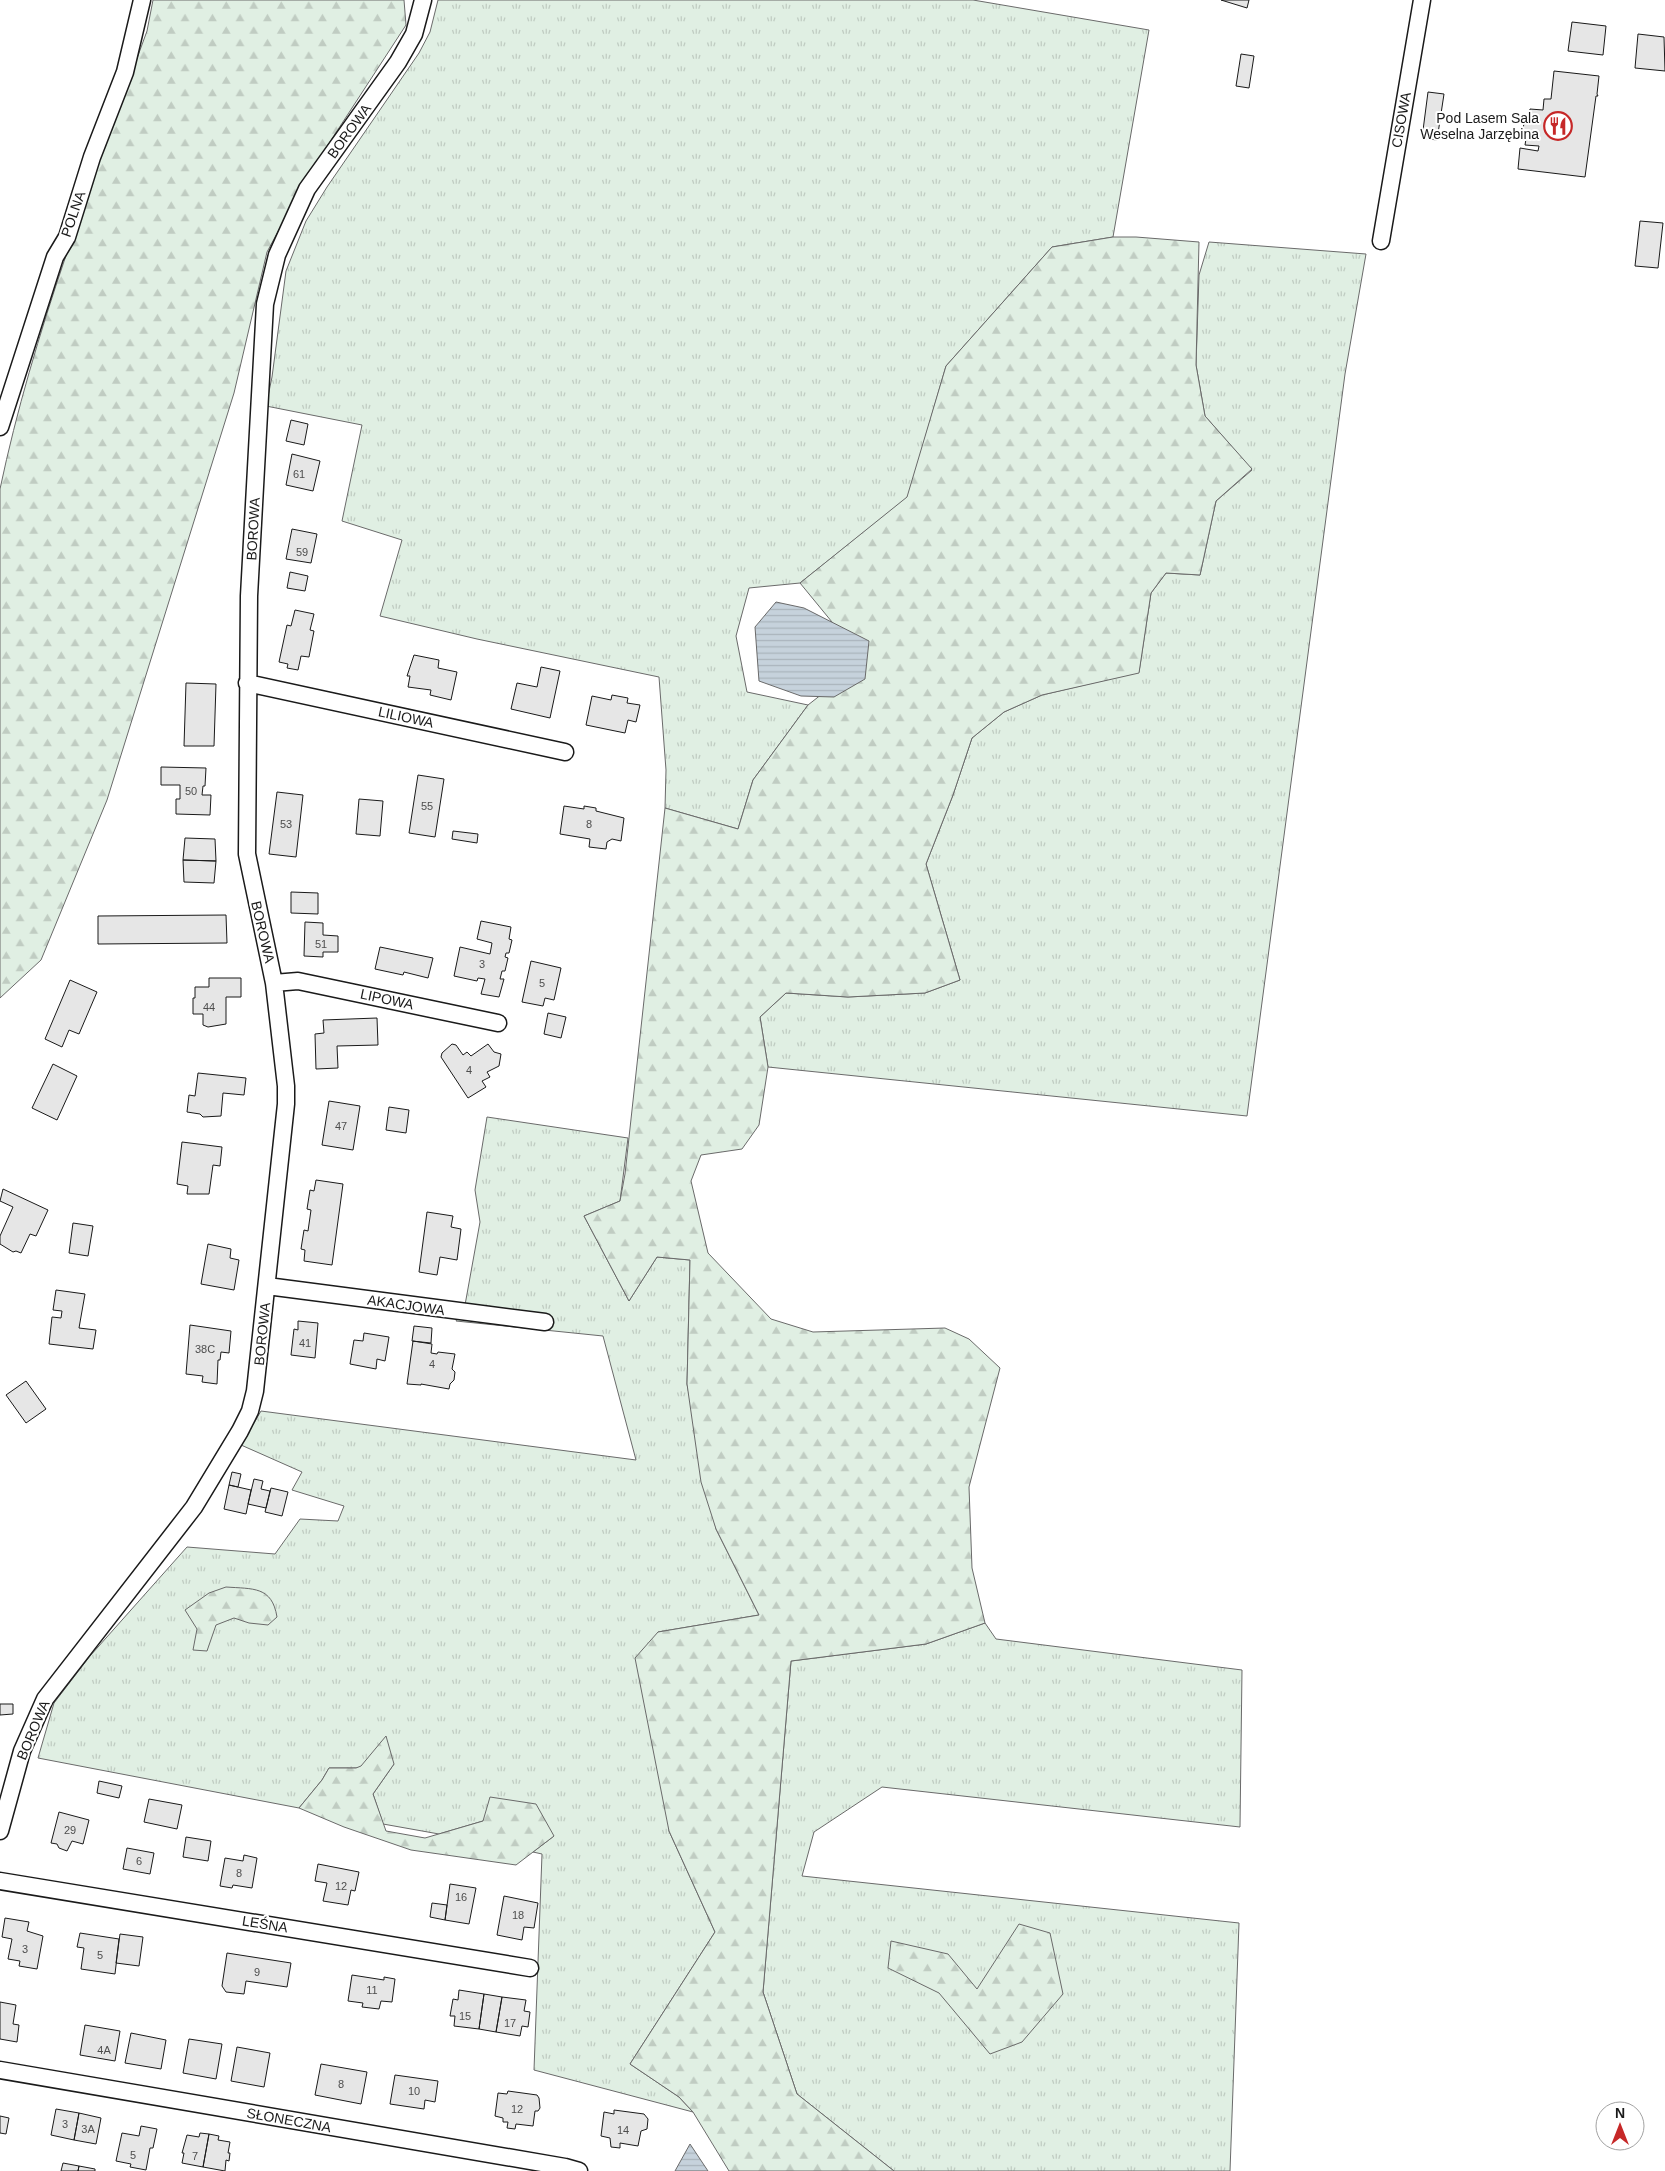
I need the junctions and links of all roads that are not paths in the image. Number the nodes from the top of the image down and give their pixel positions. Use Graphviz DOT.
graph roads {
  1 [pos="142,0"];
  2 [pos="423,0"];
  3 [pos="1422,0"];
  4 [pos="1380,241"];
  5 [pos="0,427"];
  6 [pos="247,683"];
  7 [pos="565,752"];
  8 [pos="274,983"];
  9 [pos="498,1024"];
  10 [pos="267,1286"];
  11 [pos="545,1322"];
  12 [pos="0,1831"];
  13 [pos="0,1881"];
  14 [pos="530,1968"];
  15 [pos="0,2070"];
  16 [pos="579,2171"];
  1 -- 5 [label="street, POLNA"];
  2 -- 6 [label="street, BOROWA"];
  3 -- 4 [label="street, CISOWA"];
  6 -- 7 [label="street, LILIOWA"];
  6 -- 8 [label="street, BOROWA"];
  8 -- 9 [label="street, LIPOWA"];
  8 -- 10 [label="street, BOROWA"];
  10 -- 11 [label="street, AKACJOWA"];
  10 -- 12 [label="street, BOROWA"];
  13 -- 14 [label="street, LEŚNA"];
  15 -- 16 [label="street, SŁONECZNA"];
}
